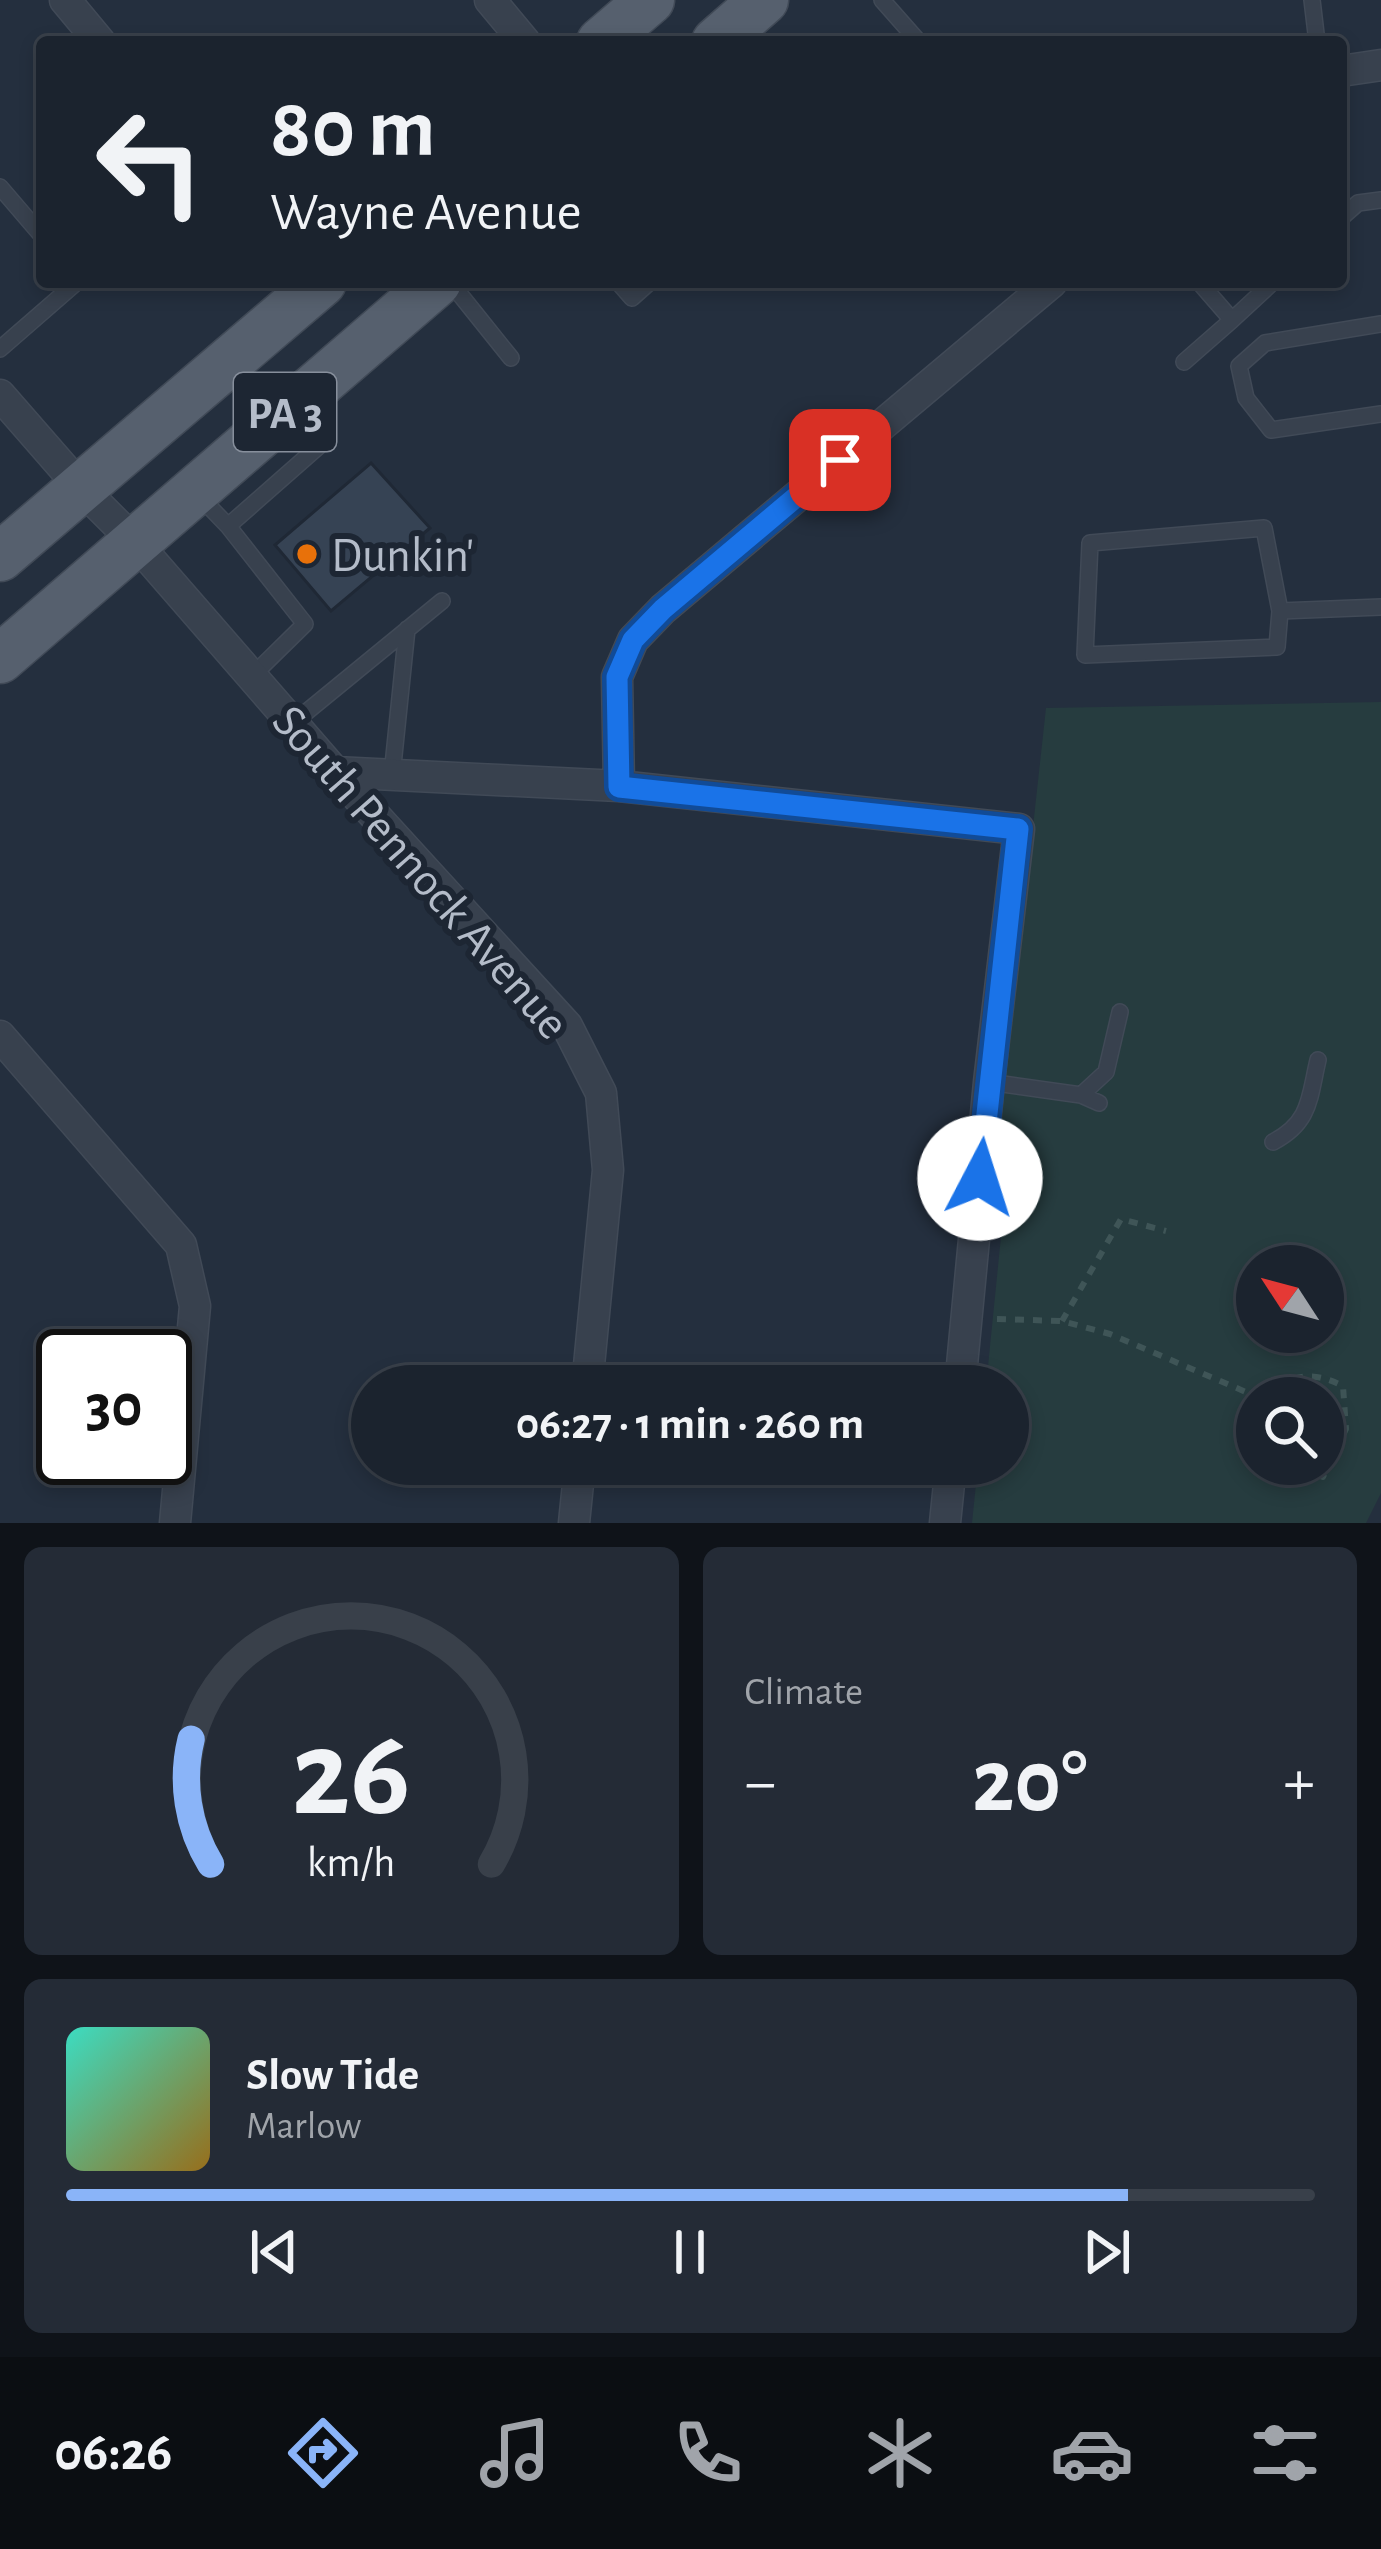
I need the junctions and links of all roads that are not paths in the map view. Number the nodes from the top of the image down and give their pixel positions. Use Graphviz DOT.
graph roads {
  1 [pos="65,0"];
  2 [pos="490,0"];
  3 [pos="650,0"];
  4 [pos="764,0"];
  5 [pos="882,0"];
  6 [pos="1312,0"];
  7 [pos="95,36"];
  8 [pos="520,36"];
  9 [pos="608,36"];
  10 [pos="723,36"];
  11 [pos="914,36"];
  12 [pos="1316,36"];
  13 [pos="1381,65"];
  14 [pos="1347,70"];
  15 [pos="0,187"];
  16 [pos="1381,200"];
  17 [pos="1347,211"];
  18 [pos="36,229"];
  19 [pos="69,288"];
  20 [pos="310,288"];
  21 [pos="430,288"];
  22 [pos="455,288"];
  23 [pos="1045,288"];
  24 [pos="1204,288"];
  25 [pos="1267,288"];
  26 [pos="1232,320"];
  27 [pos="1381,324"];
  28 [pos="0,350"];
  29 [pos="511,358"];
  30 [pos="1184,362"];
  31 [pos="308,392"];
  32 [pos="0,394"];
  33 [pos="1381,414"];
  34 [pos="82,489"];
  35 [pos="194,491"];
  36 [pos="228,526"];
  37 [pos="134,542"];
  38 [pos="0,557"];
  39 [pos="442,601"];
  40 [pos="1381,607"];
  41 [pos="1280,610"];
  42 [pos="407,629"];
  43 [pos="0,659"];
  44 [pos="252,676"];
  45 [pos="293,723"];
  46 [pos="335,772"];
  47 [pos="392,775"];
  48 [pos="619,787"];
  49 [pos="1120,1012"];
  50 [pos="0,1036"];
  51 [pos="1318,1060"];
  52 [pos="989,1082"];
  53 [pos="1081,1095"];
  54 [pos="1099,1102"];
  55 [pos="1274,1142"];
  56 [pos="589,1365"];
  57 [pos="963,1365"];
  58 [pos="578,1485"];
  59 [pos="950,1485"];
  60 [pos="176,1523"];
  61 [pos="574,1523"];
  62 [pos="945,1523"];
  1 -- 7 [label="street"];
  2 -- 8 [label="street"];
  3 -- 9 [label="main road"];
  4 -- 10 [label="main road"];
  5 -- 11 [label="lane"];
  6 -- 12 [label="lane"];
  13 -- 14 [label="street"];
  15 -- 18 [label="lane"];
  16 -- 17 [label="lane"];
  19 -- 28 [label="lane"];
  20 -- 34 [label="main road, PA 3"];
  21 -- 31 [label="main road, PA 3"];
  22 -- 29 [label="lane"];
  23 -- 48 [label="street"];
  24 -- 26 [label="lane"];
  25 -- 26 [label="lane"];
  26 -- 30 [label="lane"];
  27 -- 33 [label="lane"];
  31 -- 35 [label="main road, PA 3"];
  31 -- 36 [label="lane"];
  32 -- 34 [label="street, South Pennock Avenue"];
  34 -- 37 [label="street, South Pennock Avenue"];
  34 -- 38 [label="main road, PA 3"];
  35 -- 36 [label="lane"];
  35 -- 37 [label="main road, PA 3"];
  36 -- 44 [label="lane"];
  37 -- 43 [label="main road, PA 3"];
  37 -- 44 [label="street, South Pennock Avenue"];
  39 -- 42 [label="lane"];
  40 -- 41 [label="lane"];
  41 -- 41 [label="lane"];
  42 -- 45 [label="lane"];
  42 -- 47 [label="lane"];
  44 -- 45 [label="street, South Pennock Avenue"];
  45 -- 46 [label="street, South Pennock Avenue"];
  46 -- 47 [label="street"];
  46 -- 56 [label="street, South Pennock Avenue"];
  47 -- 48 [label="street"];
  48 -- 52 [label="street"];
  49 -- 53 [label="lane"];
  50 -- 60 [label="street"];
  51 -- 55 [label="lane"];
  52 -- 53 [label="lane"];
  52 -- 57 [label="street"];
  53 -- 54 [label="lane"];
  58 -- 61 [label="street"];
  59 -- 62 [label="street"];
}
